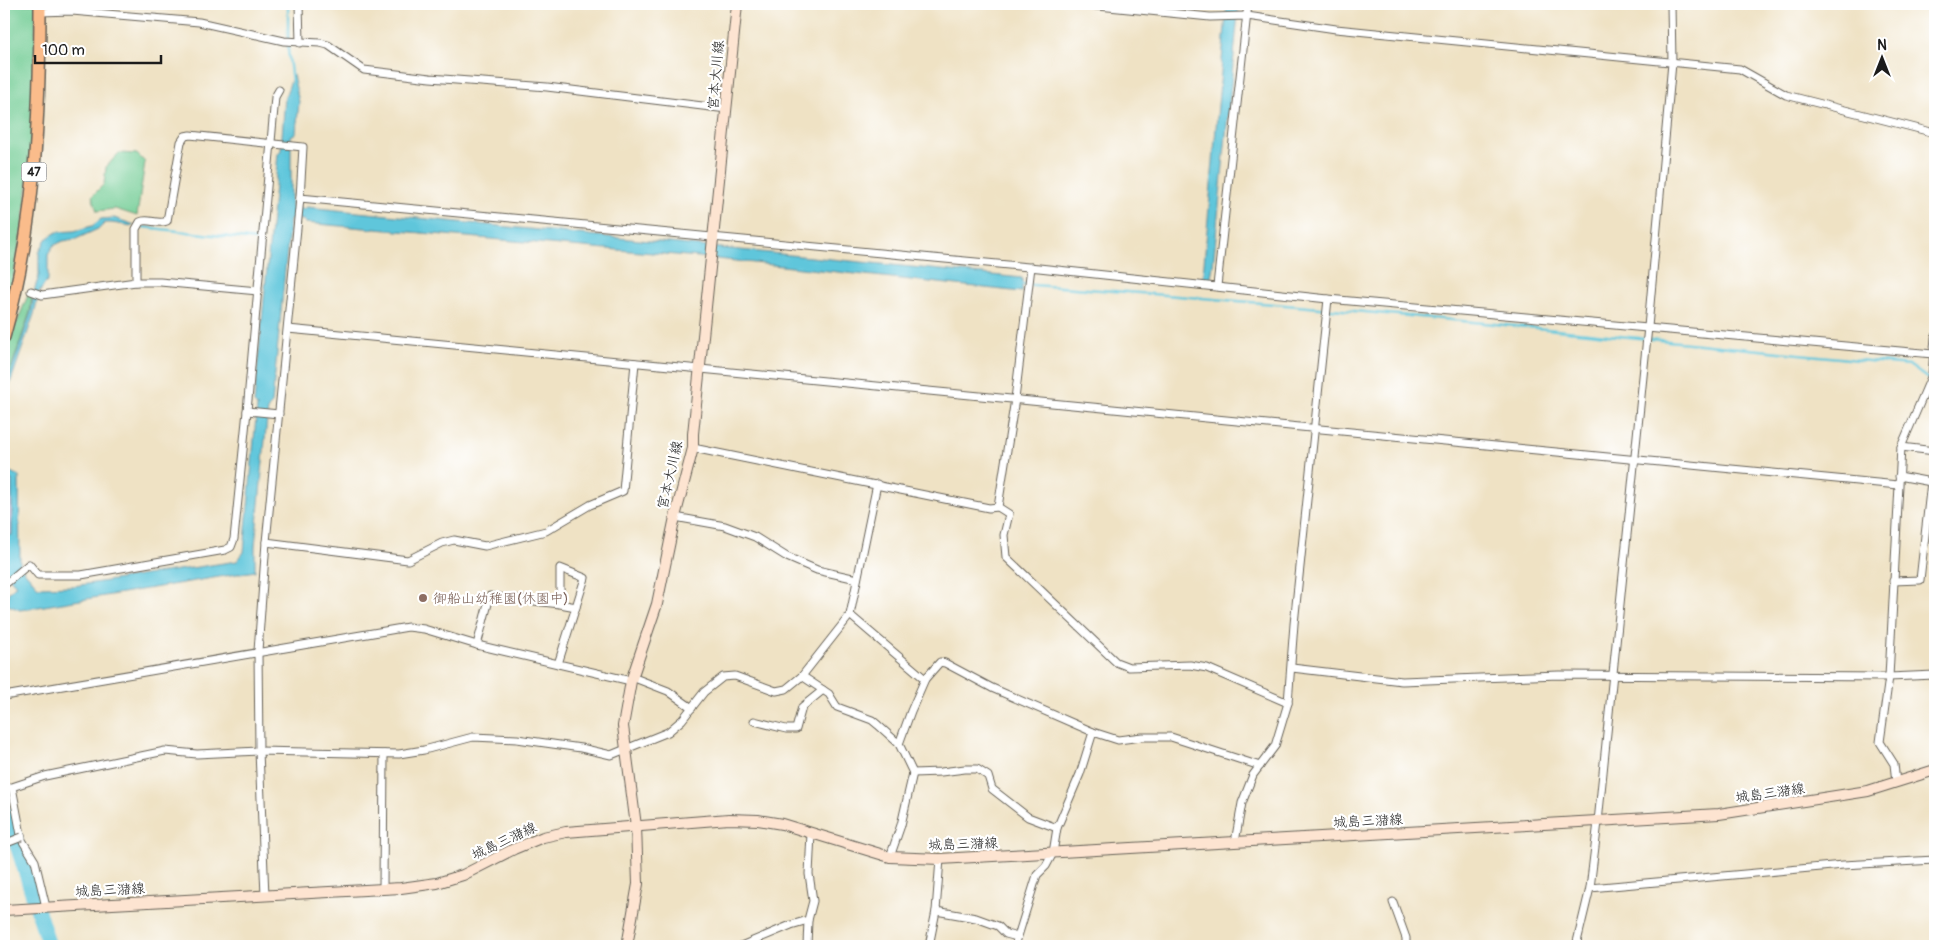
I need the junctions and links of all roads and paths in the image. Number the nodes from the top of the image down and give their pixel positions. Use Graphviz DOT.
graph roads {
  1 [pos="299,4"];
  2 [pos="737,4"];
  3 [pos="1078,4"];
  4 [pos="1248,4"];
  5 [pos="1671,4"];
  6 [pos="40,8"];
  7 [pos="1244,17"];
  8 [pos="297,42"];
  9 [pos="1672,63"];
  10 [pos="278,90"];
  11 [pos="727,109"];
  12 [pos="1935,133"];
  13 [pos="274,143"];
  14 [pos="300,202"];
  15 [pos="713,239"];
  16 [pos="1031,267"];
  17 [pos="136,282"];
  18 [pos="1214,286"];
  19 [pos="31,291"];
  20 [pos="258,291"];
  21 [pos="1328,299"];
  22 [pos="1648,327"];
  23 [pos="288,329"];
  24 [pos="4,336"];
  25 [pos="1935,338"];
  26 [pos="1933,354"];
  27 [pos="636,363"];
  28 [pos="701,368"];
  29 [pos="1015,399"];
  30 [pos="250,411"];
  31 [pos="279,414"];
  32 [pos="1315,428"];
  33 [pos="1901,447"];
  34 [pos="693,448"];
  35 [pos="1935,451"];
  36 [pos="1634,459"];
  37 [pos="1899,476"];
  38 [pos="877,484"];
  39 [pos="1898,485"];
  40 [pos="998,507"];
  41 [pos="675,517"];
  42 [pos="266,542"];
  43 [pos="857,579"];
  44 [pos="1893,580"];
  45 [pos="6,583"];
  46 [pos="560,604"];
  47 [pos="576,607"];
  48 [pos="850,615"];
  49 [pos="477,645"];
  50 [pos="258,651"];
  51 [pos="558,664"];
  52 [pos="1292,668"];
  53 [pos="1935,675"];
  54 [pos="802,676"];
  55 [pos="1614,676"];
  56 [pos="1889,677"];
  57 [pos="631,679"];
  58 [pos="925,679"];
  59 [pos="823,690"];
  60 [pos="4,696"];
  61 [pos="1288,702"];
  62 [pos="692,708"];
  63 [pos="754,721"];
  64 [pos="1093,732"];
  65 [pos="899,744"];
  66 [pos="626,749"];
  67 [pos="259,752"];
  68 [pos="384,754"];
  69 [pos="1260,766"];
  70 [pos="1935,770"];
  71 [pos="912,773"];
  72 [pos="1896,782"];
  73 [pos="1598,822"];
  74 [pos="636,826"];
  75 [pos="1057,828"];
  76 [pos="811,833"];
  77 [pos="22,838"];
  78 [pos="1235,842"];
  79 [pos="4,844"];
  80 [pos="1053,853"];
  81 [pos="890,857"];
  82 [pos="940,859"];
  83 [pos="1935,860"];
  84 [pos="1590,888"];
  85 [pos="383,889"];
  86 [pos="265,896"];
  87 [pos="1393,902"];
  88 [pos="46,907"];
  89 [pos="4,910"];
  90 [pos="936,911"];
  91 [pos="808,920"];
  92 [pos="1018,937"];
  93 [pos="627,946"];
  94 [pos="644,946"];
  95 [pos="654,946"];
  96 [pos="741,946"];
  97 [pos="807,946"];
  98 [pos="929,946"];
  99 [pos="1015,946"];
  100 [pos="1406,946"];
  101 [pos="1576,946"];
  1 -- 8 [label="street"];
  2 -- 11 [label="main road, 宮本大川線"];
  3 -- 7 [label="street"];
  4 -- 7 [label="street"];
  5 -- 9 [label="street"];
  6 -- 8 [label="street"];
  6 -- 24 [label="main road, 47"];
  7 -- 9 [label="street"];
  7 -- 18 [label="street"];
  8 -- 11 [label="street"];
  9 -- 12 [label="street"];
  9 -- 22 [label="street"];
  10 -- 13 [label="street"];
  11 -- 15 [label="main road, 宮本大川線"];
  13 -- 14 [label="street"];
  13 -- 17 [label="street"];
  13 -- 20 [label="street"];
  14 -- 15 [label="street"];
  14 -- 23 [label="street"];
  15 -- 16 [label="street"];
  15 -- 28 [label="main road, 宮本大川線"];
  16 -- 18 [label="street"];
  16 -- 29 [label="street"];
  17 -- 19 [label="street"];
  17 -- 20 [label="street"];
  18 -- 21 [label="street"];
  20 -- 30 [label="street"];
  21 -- 22 [label="street"];
  21 -- 32 [label="street"];
  22 -- 26 [label="street"];
  22 -- 36 [label="street"];
  23 -- 27 [label="street"];
  23 -- 31 [label="street"];
  25 -- 26 [label="street"];
  26 -- 33 [label="street"];
  27 -- 28 [label="street"];
  27 -- 42 [label="street"];
  28 -- 29 [label="street"];
  28 -- 34 [label="main road, 宮本大川線"];
  29 -- 32 [label="street"];
  29 -- 40 [label="street"];
  30 -- 31 [label="street"];
  30 -- 45 [label="street"];
  31 -- 42 [label="street"];
  32 -- 36 [label="street"];
  32 -- 52 [label="street"];
  33 -- 35 [label="street"];
  33 -- 37 [label="street"];
  34 -- 38 [label="street"];
  34 -- 41 [label="main road, 宮本大川線"];
  36 -- 39 [label="street"];
  36 -- 55 [label="street"];
  37 -- 39 [label="street"];
  37 -- 44 [label="street"];
  38 -- 40 [label="street"];
  38 -- 43 [label="street"];
  39 -- 44 [label="street"];
  40 -- 61 [label="street"];
  41 -- 43 [label="street"];
  41 -- 57 [label="main road, 宮本大川線"];
  42 -- 50 [label="street"];
  43 -- 48 [label="street"];
  44 -- 56 [label="street"];
  46 -- 47 [label="street"];
  46 -- 47 [label="street"];
  46 -- 49 [label="street"];
  47 -- 51 [label="street"];
  48 -- 54 [label="street"];
  48 -- 58 [label="street"];
  49 -- 50 [label="street"];
  49 -- 51 [label="street"];
  50 -- 60 [label="street"];
  50 -- 67 [label="street"];
  51 -- 57 [label="street"];
  52 -- 55 [label="street"];
  52 -- 61 [label="street"];
  53 -- 56 [label="street"];
  54 -- 59 [label="street"];
  54 -- 62 [label="street"];
  55 -- 56 [label="street"];
  55 -- 73 [label="street"];
  56 -- 72 [label="street"];
  57 -- 62 [label="street"];
  57 -- 66 [label="main road, 宮本大川線"];
  58 -- 64 [label="street"];
  58 -- 65 [label="street"];
  59 -- 63 [label="street"];
  59 -- 65 [label="street"];
  61 -- 69 [label="street"];
  62 -- 66 [label="street"];
  64 -- 69 [label="street"];
  64 -- 75 [label="street"];
  65 -- 71 [label="street"];
  66 -- 68 [label="street"];
  66 -- 74 [label="main road, 宮本大川線"];
  67 -- 68 [label="street"];
  67 -- 77 [label="street"];
  67 -- 86 [label="street"];
  68 -- 85 [label="street"];
  69 -- 78 [label="street"];
  70 -- 72 [label="main road, 城島三潴線"];
  71 -- 75 [label="street"];
  71 -- 81 [label="street"];
  72 -- 73 [label="main road, 城島三潴線"];
  73 -- 78 [label="main road, 城島三潴線"];
  73 -- 84 [label="street"];
  74 -- 76 [label="main road, 城島三潴線"];
  74 -- 85 [label="main road, 城島三潴線"];
  74 -- 93 [label="main road, 宮本大川線"];
  75 -- 80 [label="street"];
  76 -- 81 [label="main road, 城島三潴線"];
  76 -- 91 [label="street"];
  77 -- 79 [label="street, bridge"];
  77 -- 88 [label="street"];
  78 -- 80 [label="main road, 城島三潴線"];
  80 -- 82 [label="main road, 城島三潴線"];
  80 -- 92 [label="street"];
  81 -- 82 [label="main road, 城島三潴線"];
  82 -- 90 [label="street"];
  83 -- 84 [label="street"];
  84 -- 101 [label="street"];
  85 -- 86 [label="main road, 城島三潴線"];
  86 -- 88 [label="main road, 城島三潴線"];
  87 -- 100 [label="street"];
  88 -- 89 [label="main road, 城島三潴線"];
  90 -- 92 [label="street"];
  90 -- 98 [label="street"];
  91 -- 96 [label="street"];
  91 -- 97 [label="street"];
  92 -- 99 [label="street"];
  94 -- 95 [label="street"];
}
